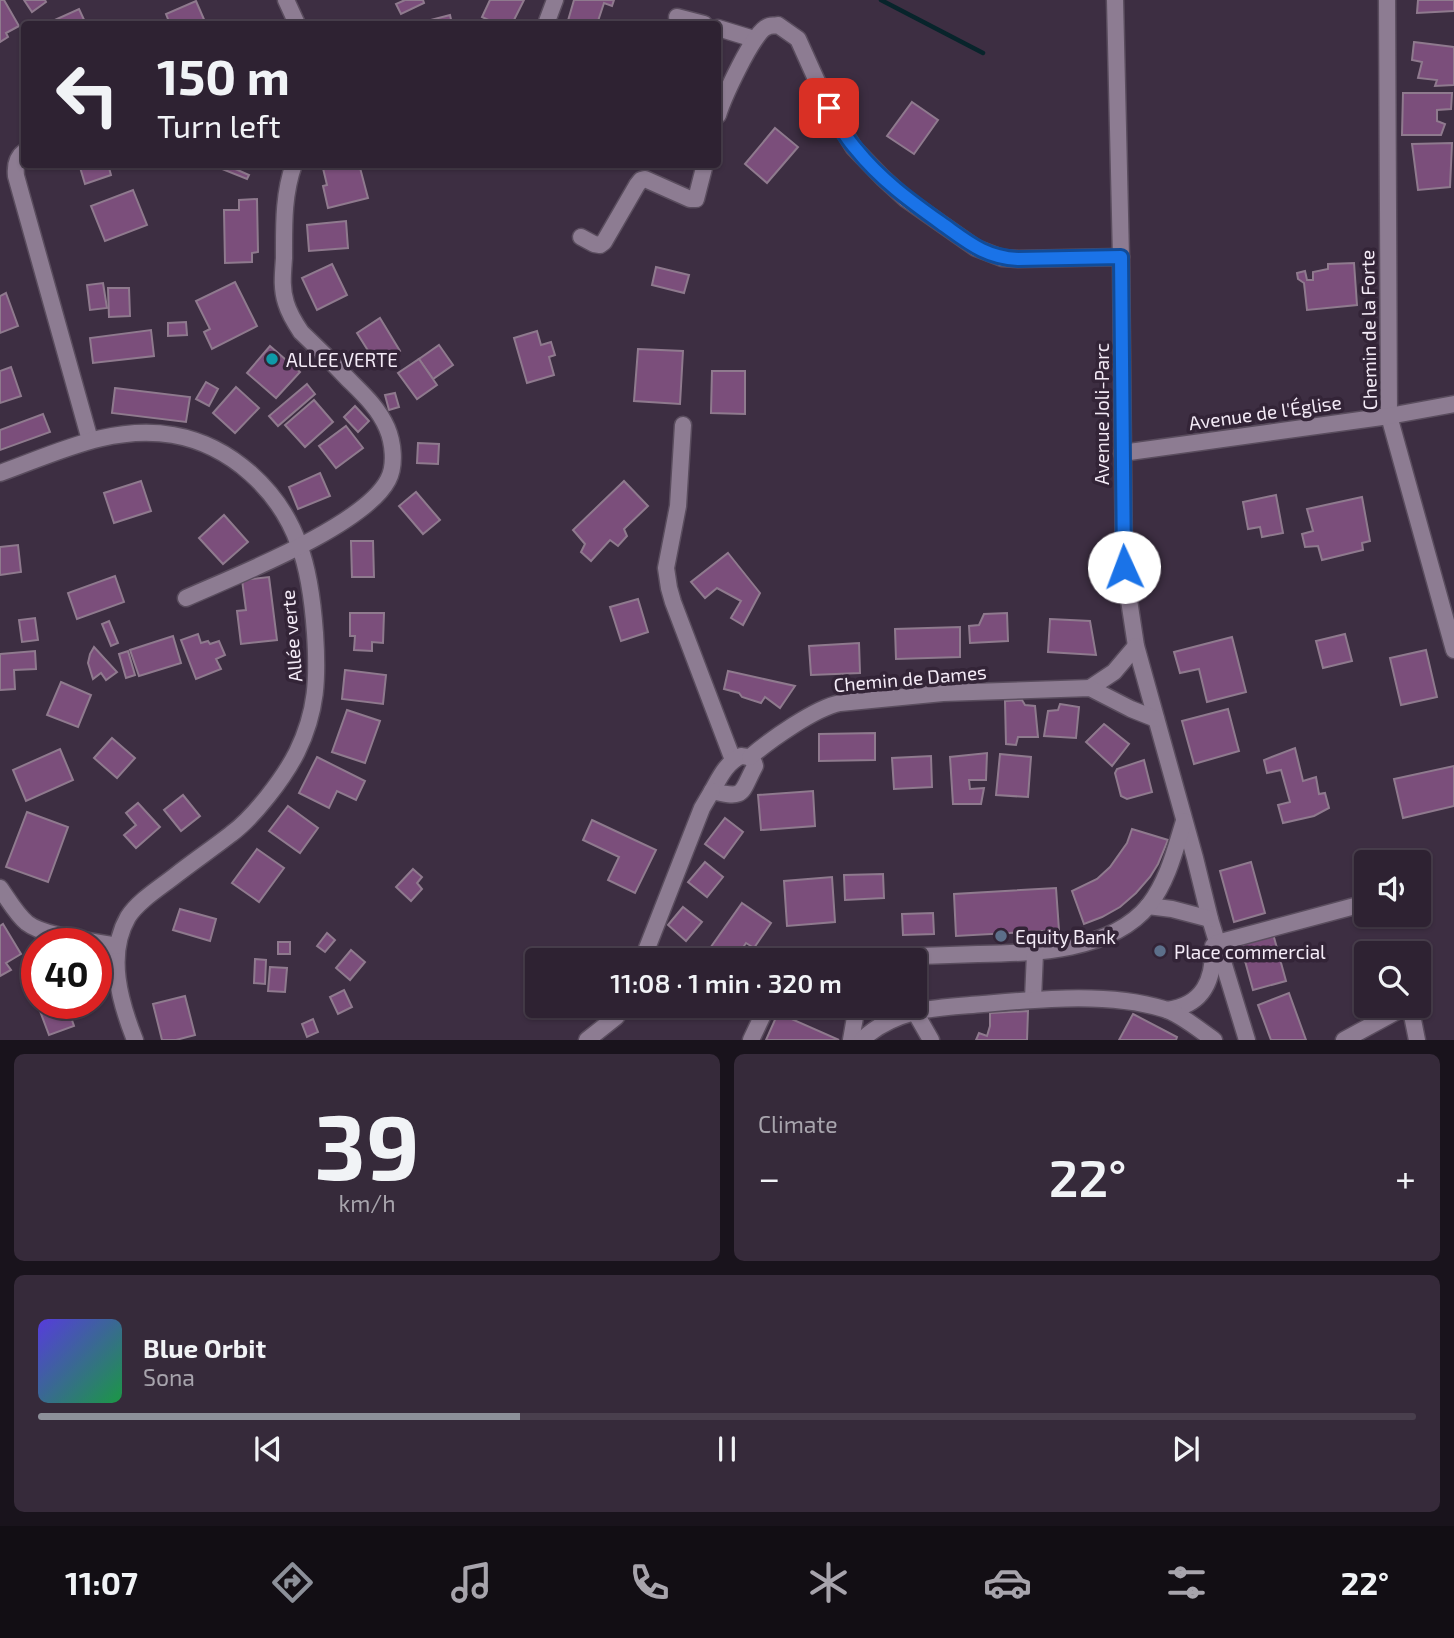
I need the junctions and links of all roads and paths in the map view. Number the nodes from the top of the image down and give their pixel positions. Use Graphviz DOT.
graph roads {
  1 [pos="286,0"];
  2 [pos="555,0"];
  3 [pos="1115,0"];
  4 [pos="1387,0"];
  5 [pos="677,17"];
  6 [pos="293,21"];
  7 [pos="547,21"];
  8 [pos="692,21"];
  9 [pos="721,30"];
  10 [pos="754,39"];
  11 [pos="721,106"];
  12 [pos="21,154"];
  13 [pos="0,158"];
  14 [pos="15,166"];
  15 [pos="292,168"];
  16 [pos="704,168"];
  17 [pos="581,237"];
  18 [pos="1121,257"];
  19 [pos="1454,404"];
  20 [pos="1389,416"];
  21 [pos="683,425"];
  22 [pos="90,440"];
  23 [pos="1122,453"];
  24 [pos="0,473"];
  25 [pos="300,546"];
  26 [pos="186,598"];
  27 [pos="1136,646"];
  28 [pos="1454,650"];
  29 [pos="1090,688"];
  30 [pos="1156,719"];
  31 [pos="750,757"];
  32 [pos="733,760"];
  33 [pos="712,791"];
  34 [pos="1184,821"];
  35 [pos="0,888"];
  36 [pos="1354,905"];
  37 [pos="1148,906"];
  38 [pos="1213,930"];
  39 [pos="117,946"];
  40 [pos="647,948"];
  41 [pos="1035,953"];
  42 [pos="927,956"];
  43 [pos="1032,999"];
  44 [pos="927,1010"];
  45 [pos="1167,1010"];
  46 [pos="615,1018"];
  47 [pos="761,1018"];
  48 [pos="855,1018"];
  49 [pos="900,1018"];
  50 [pos="918,1018"];
  51 [pos="135,1040"];
  52 [pos="587,1040"];
  53 [pos="751,1040"];
  54 [pos="851,1040"];
  55 [pos="862,1040"];
  56 [pos="931,1040"];
  57 [pos="1214,1040"];
  58 [pos="1247,1040"];
  59 [pos="1344,1040"];
  60 [pos="1417,1040"];
  1 -- 6 [label="street"];
  2 -- 7 [label="street"];
  3 -- 18 [label="street, Avenue Joli-Parc"];
  4 -- 20 [label="street, Chemin de la Forte"];
  5 -- 8 [label="street"];
  9 -- 10 [label="street"];
  10 -- 11 [label="street"];
  10 -- 18 [label="street"];
  12 -- 14 [label="street"];
  13 -- 14 [label="street"];
  14 -- 22 [label="street"];
  15 -- 25 [label="street"];
  16 -- 17 [label="street"];
  18 -- 23 [label="street, Avenue Joli-Parc"];
  19 -- 20 [label="street, Avenue de l'Église"];
  20 -- 23 [label="street, Avenue de l'Église"];
  20 -- 28 [label="street, Chemin de la Forte"];
  21 -- 32 [label="street"];
  22 -- 24 [label="street, Allée verte"];
  22 -- 25 [label="street, Allée verte"];
  23 -- 27 [label="street, Avenue Joli-Parc"];
  25 -- 26 [label="street"];
  25 -- 39 [label="street, Allée verte"];
  27 -- 29 [label="street"];
  27 -- 30 [label="street, Avenue Joli-Parc"];
  29 -- 30 [label="street"];
  29 -- 31 [label="street, Chemin de Dames"];
  30 -- 34 [label="street, Avenue Joli-Parc"];
  31 -- 32 [label="street"];
  31 -- 33 [label="street"];
  32 -- 33 [label="street"];
  33 -- 40 [label="street"];
  34 -- 37 [label="street"];
  34 -- 38 [label="street, Avenue Joli-Parc"];
  35 -- 39 [label="street"];
  36 -- 38 [label="street"];
  37 -- 38 [label="street"];
  37 -- 41 [label="street"];
  38 -- 45 [label="street"];
  38 -- 58 [label="street"];
  39 -- 51 [label="street, Allée verte"];
  41 -- 42 [label="street"];
  41 -- 43 [label="street"];
  43 -- 44 [label="street"];
  43 -- 45 [label="street"];
  45 -- 57 [label="street"];
  46 -- 52 [label="street"];
  47 -- 53 [label="street"];
  48 -- 54 [label="street"];
  49 -- 55 [label="street"];
  50 -- 56 [label="street"];
  59 -- 60 [label="street"];
}
